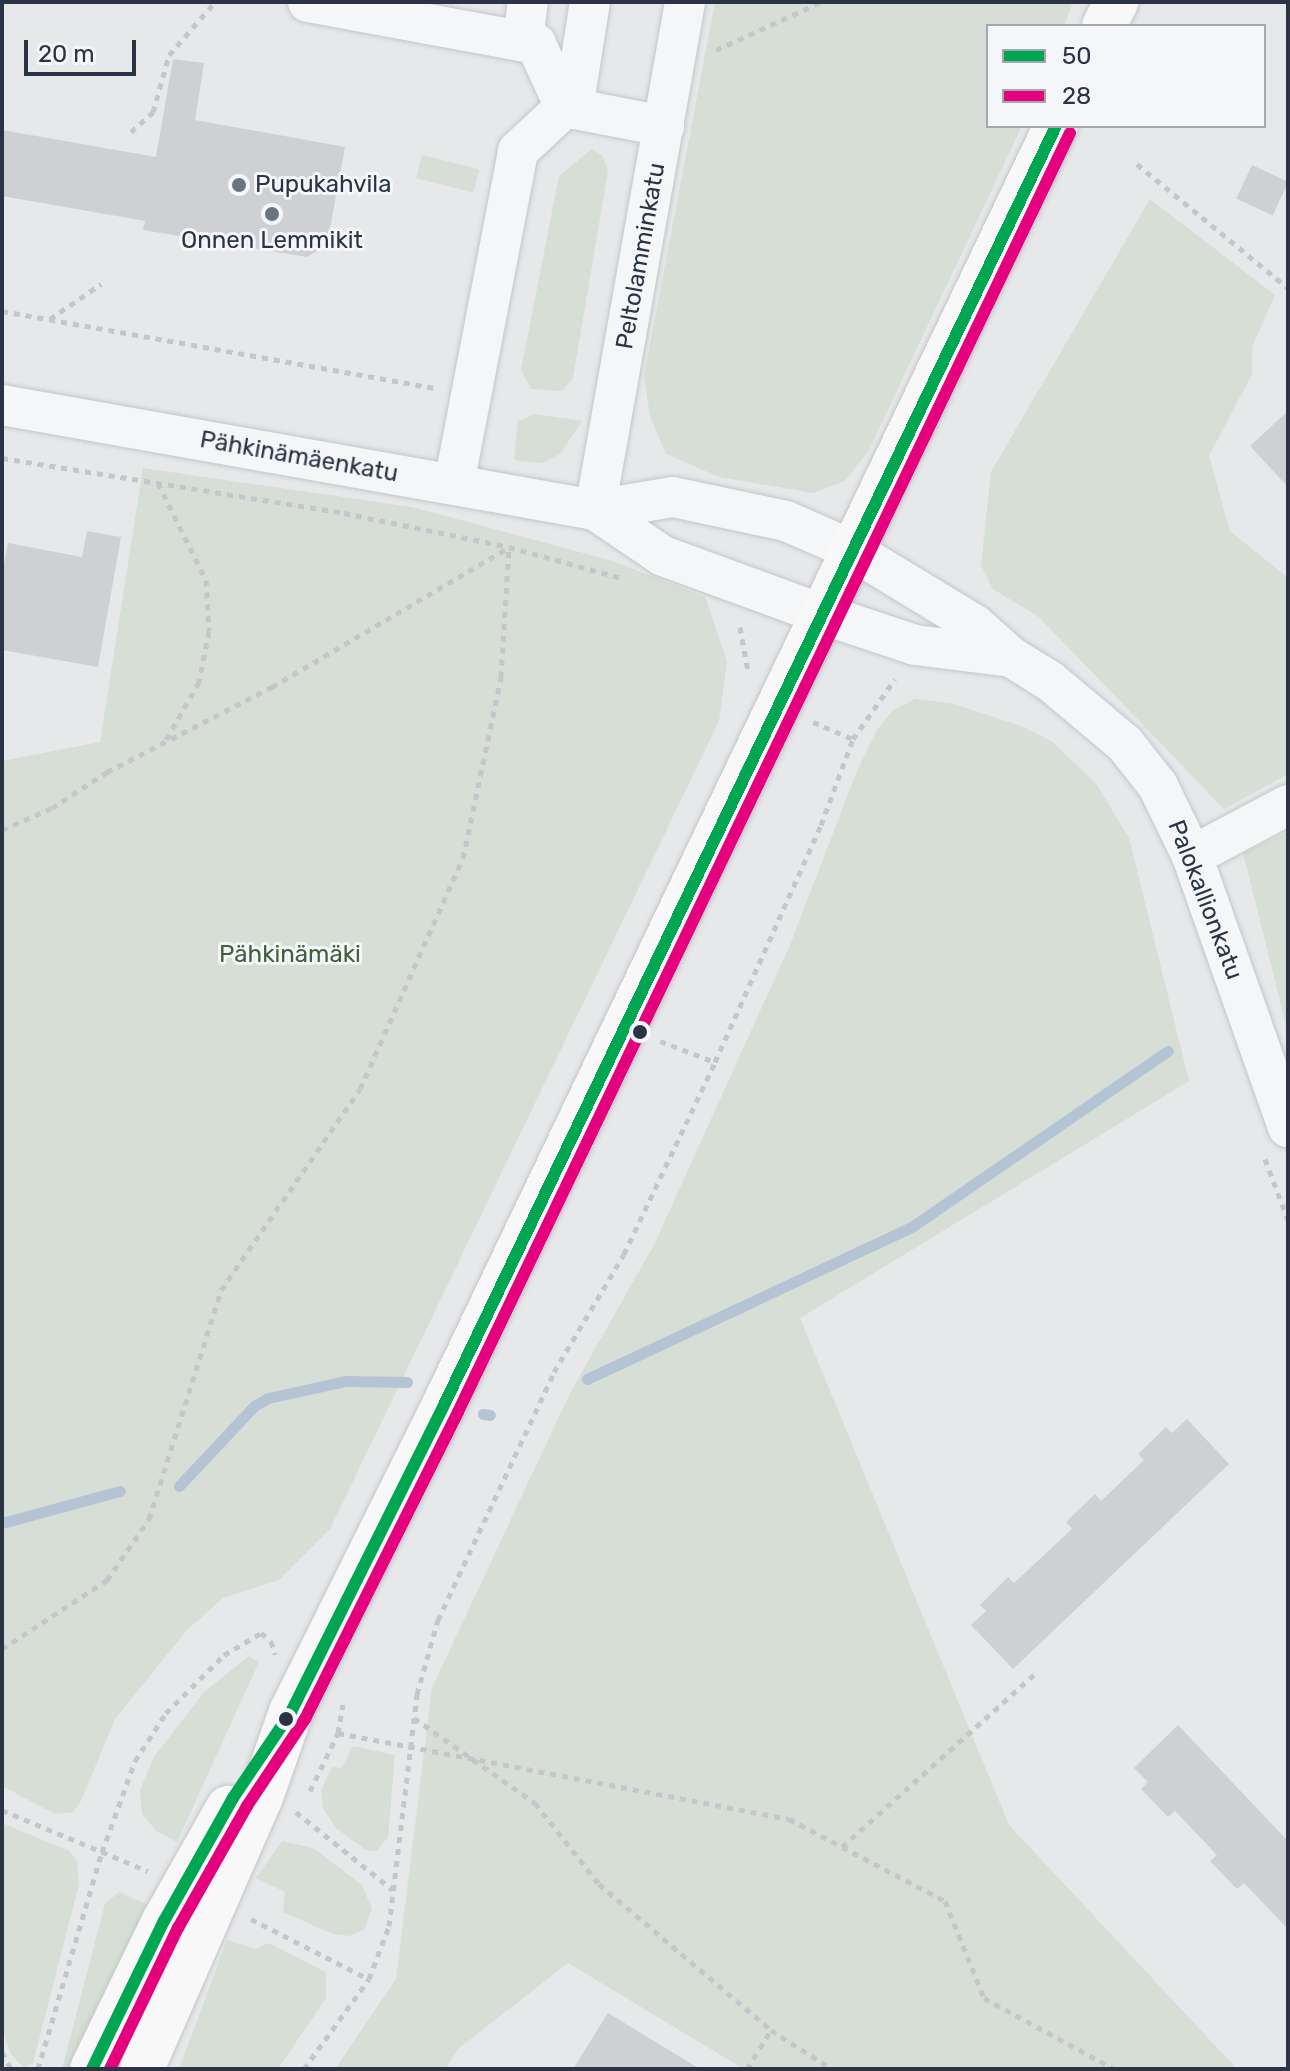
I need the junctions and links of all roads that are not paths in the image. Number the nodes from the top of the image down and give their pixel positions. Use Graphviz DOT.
graph roads {
  1 [pos="308,2"];
  2 [pos="528,2"];
  3 [pos="590,2"];
  4 [pos="685,2"];
  5 [pos="1116,2"];
  6 [pos="1105,24"];
  7 [pos="523,41"];
  8 [pos="569,108"];
  9 [pos="664,126"];
  10 [pos="1055,128"];
  11 [pos="2,405"];
  12 [pos="454,484"];
  13 [pos="595,510"];
  14 [pos="850,549"];
  15 [pos="819,613"];
  16 [pos="1011,657"];
  17 [pos="1288,805"];
  18 [pos="1192,856"];
  19 [pos="1280,1125"];
  20 [pos="291,1712"];
  21 [pos="92,2069"];
  22 [pos="142,2069"];
  1 -- 7 [label="street"];
  2 -- 7 [label="street"];
  3 -- 8 [label="street"];
  4 -- 9 [label="street, Peltolamminkatu"];
  5 -- 6 [label="main road"];
  7 -- 8 [label="street"];
  8 -- 9 [label="street"];
  8 -- 12 [label="street"];
  9 -- 13 [label="street, Peltolamminkatu"];
  10 -- 14 [label="main road"];
  11 -- 12 [label="street, Pähkinämäenkatu"];
  12 -- 13 [label="street, Pähkinämäenkatu"];
  13 -- 14 [label="street, Pähkinämäenkatu"];
  13 -- 15 [label="street, Pähkinämäenkatu"];
  14 -- 15 [label="main road"];
  14 -- 16 [label="street, Palokallionkatu"];
  15 -- 16 [label="street"];
  15 -- 20 [label="main road"];
  16 -- 18 [label="street, Palokallionkatu"];
  17 -- 18 [label="street"];
  18 -- 19 [label="street, Palokallionkatu"];
  20 -- 21 [label="main road"];
  20 -- 22 [label="main road"];
}
